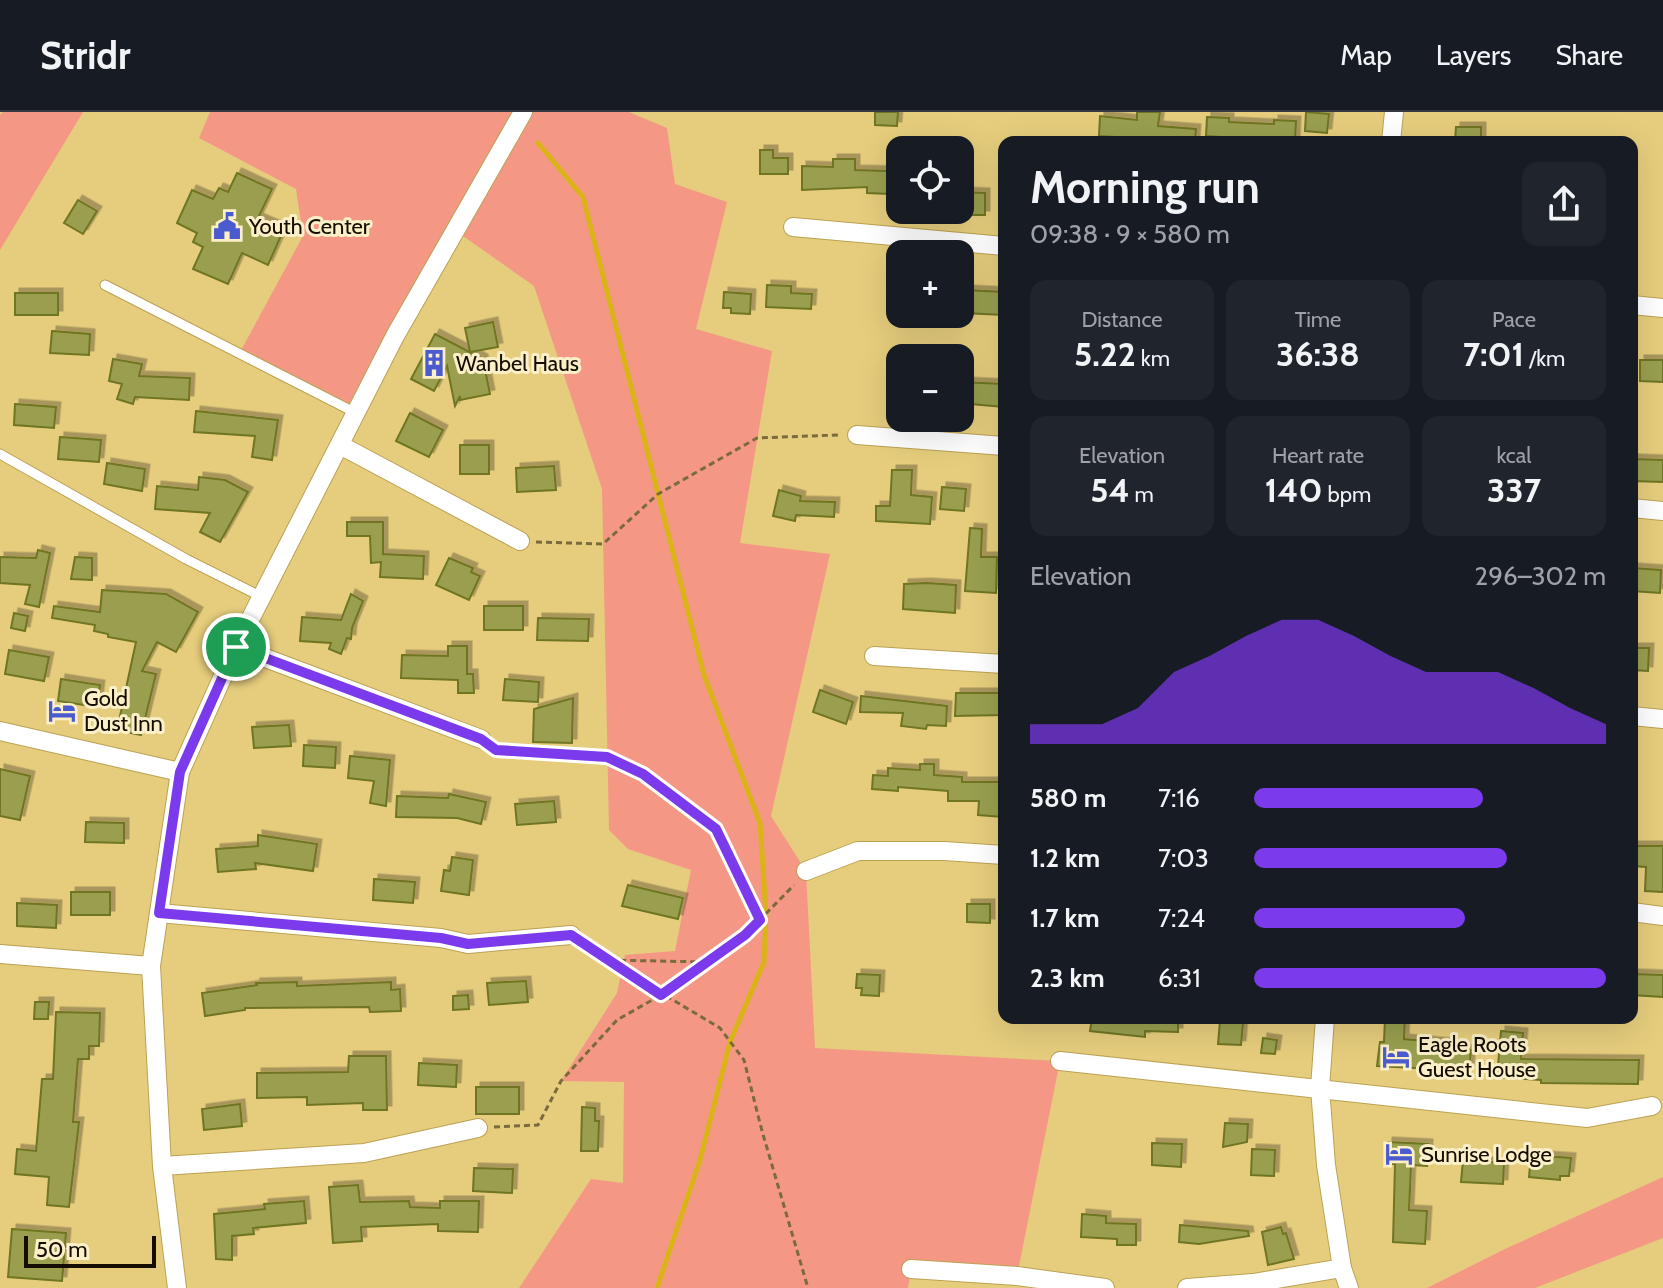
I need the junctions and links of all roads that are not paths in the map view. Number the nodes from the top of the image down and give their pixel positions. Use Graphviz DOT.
graph roads {
  1 [pos="523,112"];
  2 [pos="1394,112"];
  3 [pos="1392,136"];
  4 [pos="793,227"];
  5 [pos="998,245"];
  6 [pos="105,285"];
  7 [pos="1638,306"];
  8 [pos="1663,308"];
  9 [pos="356,413"];
  10 [pos="857,435"];
  11 [pos="340,445"];
  12 [pos="998,446"];
  13 [pos="0,454"];
  14 [pos="1638,509"];
  15 [pos="1663,511"];
  16 [pos="520,541"];
  17 [pos="262,597"];
  18 [pos="236,647"];
  19 [pos="874,656"];
  20 [pos="998,664"];
  21 [pos="1638,717"];
  22 [pos="1663,719"];
  23 [pos="0,731"];
  24 [pos="481,739"];
  25 [pos="180,772"];
  26 [pos="998,855"];
  27 [pos="806,871"];
  28 [pos="159,913"];
  29 [pos="1638,913"];
  30 [pos="1663,916"];
  31 [pos="571,935"];
  32 [pos="0,954"];
  33 [pos="151,966"];
  34 [pos="1325,1024"];
  35 [pos="1060,1061"];
  36 [pos="1320,1088"];
  37 [pos="1652,1106"];
  38 [pos="478,1128"];
  39 [pos="162,1166"];
  40 [pos="1342,1268"];
  41 [pos="911,1269"];
  42 [pos="177,1288"];
  43 [pos="1105,1288"];
  44 [pos="1187,1288"];
  45 [pos="1349,1288"];
  1 -- 9 [label="street"];
  2 -- 3 [label="street"];
  4 -- 5 [label="street"];
  6 -- 9 [label="lane"];
  7 -- 8 [label="street"];
  9 -- 11 [label="street"];
  10 -- 12 [label="street"];
  11 -- 16 [label="street"];
  11 -- 17 [label="street"];
  13 -- 17 [label="lane"];
  14 -- 15 [label="street"];
  17 -- 18 [label="street"];
  18 -- 24 [label="street"];
  18 -- 25 [label="street"];
  19 -- 20 [label="street"];
  21 -- 22 [label="street"];
  23 -- 25 [label="street"];
  25 -- 28 [label="street"];
  26 -- 27 [label="street"];
  28 -- 31 [label="street"];
  28 -- 33 [label="street"];
  29 -- 30 [label="street"];
  32 -- 33 [label="street"];
  33 -- 39 [label="street"];
  34 -- 36 [label="street"];
  35 -- 36 [label="street"];
  36 -- 37 [label="street"];
  36 -- 40 [label="street"];
  38 -- 39 [label="street"];
  39 -- 42 [label="street"];
  40 -- 44 [label="street"];
  40 -- 45 [label="street"];
  41 -- 43 [label="street"];
}
